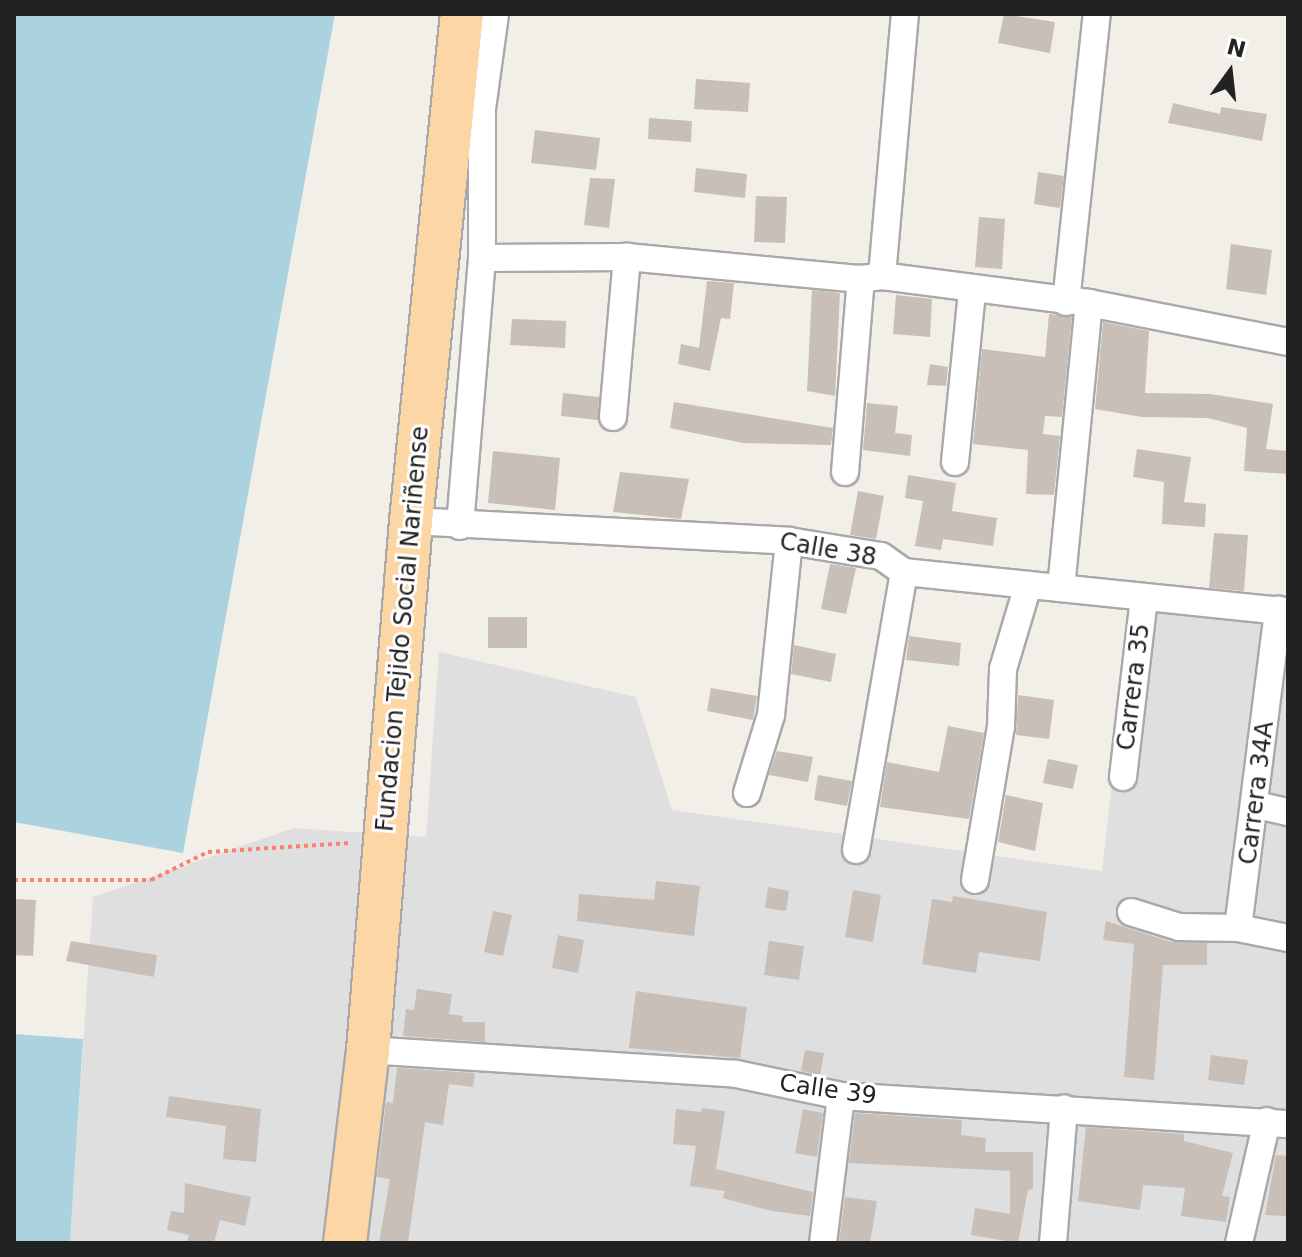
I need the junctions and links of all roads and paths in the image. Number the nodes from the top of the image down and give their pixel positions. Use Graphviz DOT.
graph roads {
  1 [pos="462,14"];
  2 [pos="495,14"];
  3 [pos="905,14"];
  4 [pos="1097,14"];
  5 [pos="627,257"];
  6 [pos="482,258"];
  7 [pos="871,277"];
  8 [pos="972,291"];
  9 [pos="1078,302"];
  10 [pos="1288,342"];
  11 [pos="613,417"];
  12 [pos="955,462"];
  13 [pos="845,472"];
  14 [pos="411,521"];
  15 [pos="460,526"];
  16 [pos="789,541"];
  17 [pos="904,572"];
  18 [pos="1028,585"];
  19 [pos="1061,588"];
  20 [pos="1144,597"];
  21 [pos="1283,611"];
  22 [pos="1123,777"];
  23 [pos="747,793"];
  24 [pos="1257,805"];
  25 [pos="1288,812"];
  26 [pos="385,841"];
  27 [pos="856,850"];
  28 [pos="14,880"];
  29 [pos="975,880"];
  30 [pos="1131,912"];
  31 [pos="1238,928"];
  32 [pos="1288,938"];
  33 [pos="368,1050"];
  34 [pos="841,1096"];
  35 [pos="1064,1108"];
  36 [pos="1278,1122"];
  37 [pos="345,1243"];
  38 [pos="823,1243"];
  39 [pos="1053,1243"];
  40 [pos="1239,1243"];
  1 -- 14 [label="main road, Fundacion Tejido Social Nariñense"];
  2 -- 6 [label="street"];
  3 -- 7 [label="street"];
  4 -- 9 [label="street"];
  5 -- 6 [label="street"];
  5 -- 7 [label="street"];
  5 -- 11 [label="street"];
  6 -- 15 [label="street"];
  7 -- 8 [label="street"];
  7 -- 13 [label="street"];
  8 -- 9 [label="street"];
  8 -- 12 [label="street"];
  9 -- 10 [label="street"];
  9 -- 19 [label="street"];
  14 -- 15 [label="street, Calle 38"];
  14 -- 26 [label="main road, Fundacion Tejido Social Nariñense"];
  15 -- 16 [label="street, Calle 38"];
  16 -- 17 [label="street, Calle 38"];
  16 -- 23 [label="street"];
  17 -- 18 [label="street, Calle 38"];
  17 -- 27 [label="street"];
  18 -- 19 [label="street, Calle 38"];
  18 -- 29 [label="street"];
  19 -- 20 [label="street, Calle 38"];
  20 -- 21 [label="street, Calle 38"];
  20 -- 22 [label="street, Carrera 35"];
  21 -- 24 [label="street, Carrera 34A"];
  24 -- 25 [label="street"];
  24 -- 31 [label="street, Carrera 34A"];
  26 -- 28 [label="path"];
  26 -- 33 [label="main road, Fundacion Tejido Social Nariñense"];
  30 -- 31 [label="street"];
  31 -- 32 [label="street"];
  33 -- 34 [label="street, Calle 39"];
  33 -- 37 [label="main road, Fundacion Tejido Social Nariñense"];
  34 -- 35 [label="street, Calle 39"];
  34 -- 38 [label="street"];
  35 -- 36 [label="street, Calle 39"];
  35 -- 39 [label="street"];
  36 -- 40 [label="street"];
}
